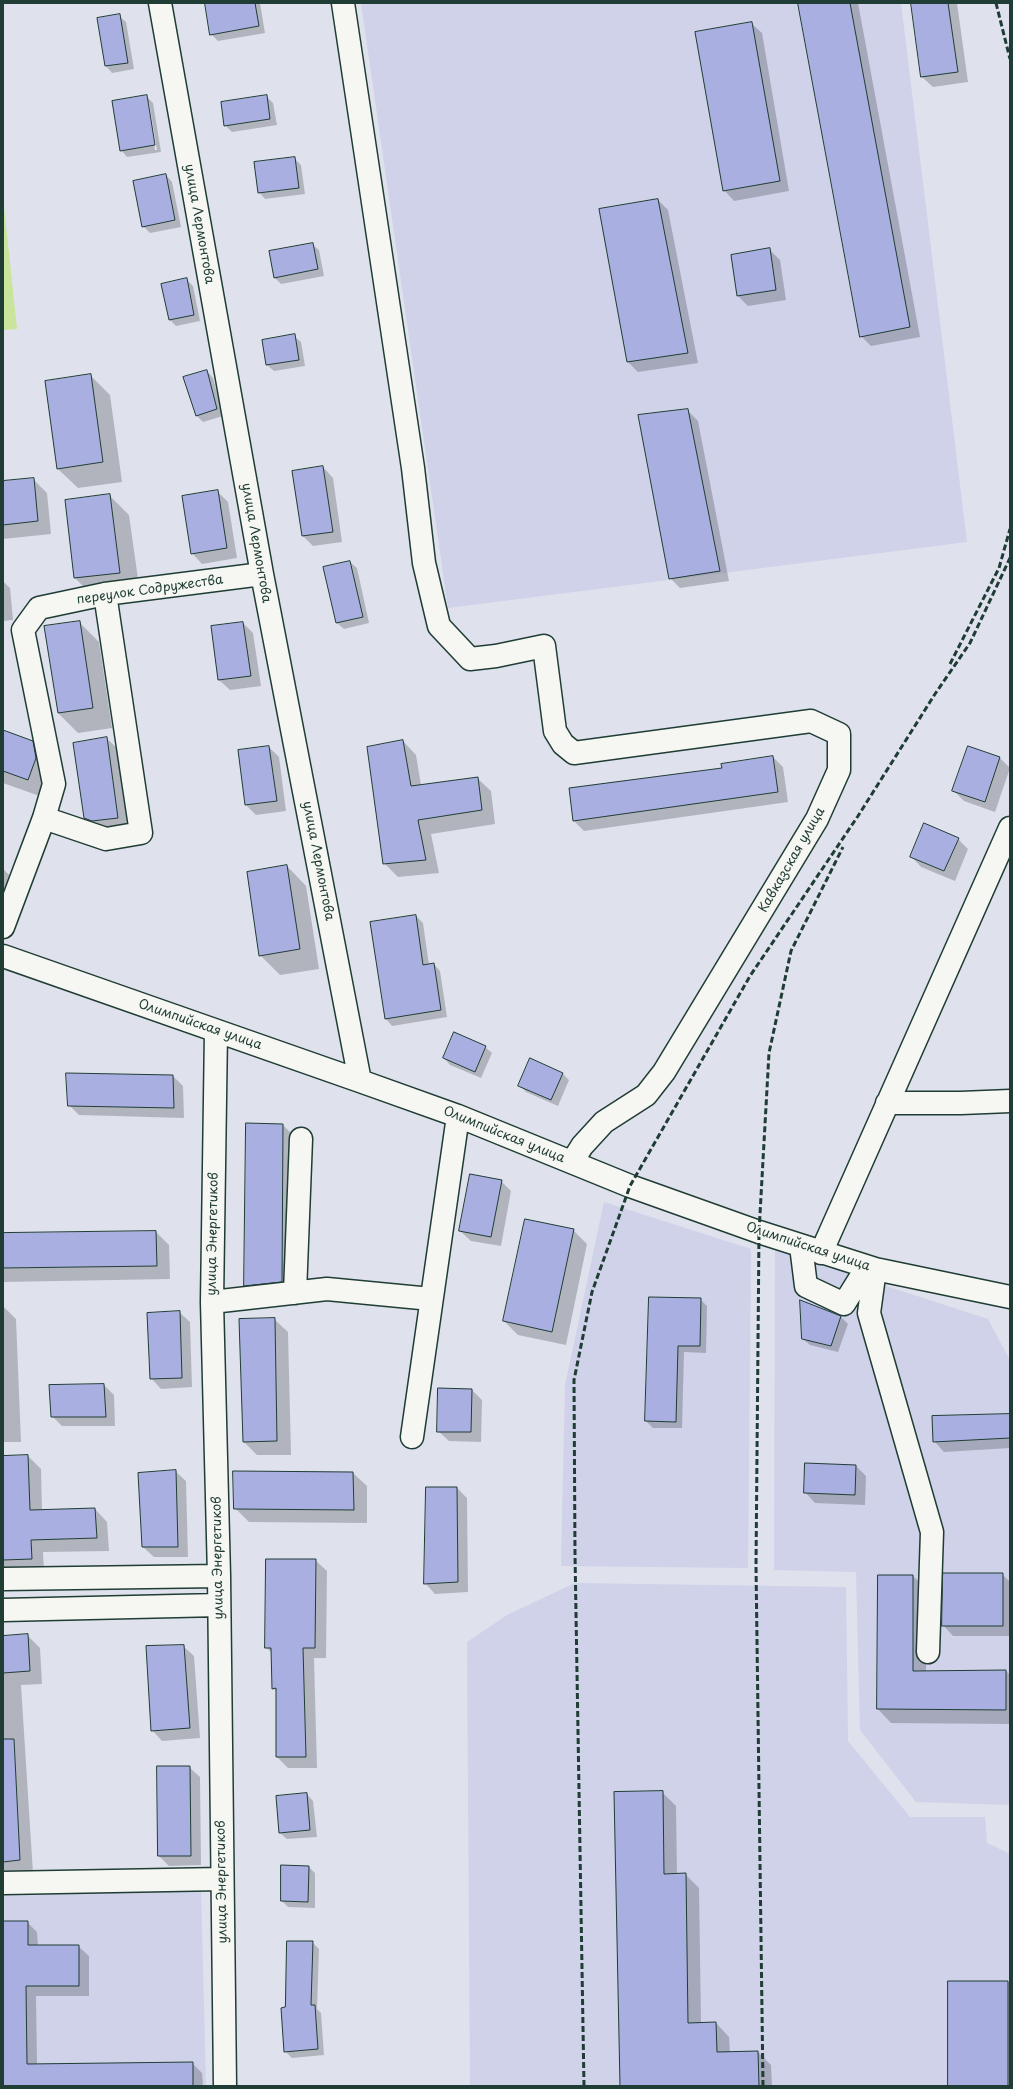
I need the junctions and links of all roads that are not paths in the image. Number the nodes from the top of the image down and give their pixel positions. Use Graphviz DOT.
graph roads {
  1 [pos="160,3"];
  2 [pos="342,3"];
  3 [pos="262,574"];
  4 [pos="105,594"];
  5 [pos="44,818"];
  6 [pos="1010,828"];
  7 [pos="3,927"];
  8 [pos="3,956"];
  9 [pos="216,1031"];
  10 [pos="360,1081"];
  11 [pos="1010,1101"];
  12 [pos="887,1103"];
  13 [pos="458,1116"];
  14 [pos="300,1139"];
  15 [pos="572,1162"];
  16 [pos="801,1246"];
  17 [pos="821,1252"];
  18 [pos="871,1268"];
  19 [pos="295,1293"];
  20 [pos="1010,1297"];
  21 [pos="431,1299"];
  22 [pos="212,1302"];
  23 [pos="412,1437"];
  24 [pos="219,1576"];
  25 [pos="3,1579"];
  26 [pos="220,1605"];
  27 [pos="3,1610"];
  28 [pos="928,1652"];
  29 [pos="222,1879"];
  30 [pos="3,1883"];
  31 [pos="225,2086"];
  1 -- 3 [label="street, улица Лермонтова"];
  2 -- 15 [label="street, Кавказская улица"];
  3 -- 4 [label="street, переулок Содружества"];
  3 -- 10 [label="street, улица Лермонтова"];
  4 -- 5 [label="street, переулок Содружества"];
  4 -- 5 [label="street"];
  5 -- 7 [label="street, переулок Содружества"];
  6 -- 12 [label="street"];
  8 -- 9 [label="street, Олимпийская улица"];
  9 -- 10 [label="street, Олимпийская улица"];
  9 -- 22 [label="street, улица Энергетиков"];
  10 -- 13 [label="street, Олимпийская улица"];
  11 -- 12 [label="street"];
  12 -- 17 [label="street"];
  13 -- 15 [label="street, Олимпийская улица"];
  13 -- 21 [label="street"];
  14 -- 19 [label="street"];
  15 -- 16 [label="street, Олимпийская улица"];
  16 -- 17 [label="street, Олимпийская улица"];
  16 -- 18 [label="street"];
  17 -- 18 [label="street, Олимпийская улица"];
  18 -- 20 [label="street, Олимпийская улица"];
  18 -- 28 [label="street"];
  19 -- 21 [label="street"];
  19 -- 22 [label="street"];
  21 -- 23 [label="street"];
  22 -- 24 [label="street, улица Энергетиков"];
  24 -- 25 [label="street"];
  24 -- 26 [label="street, улица Энергетиков"];
  26 -- 27 [label="street"];
  26 -- 29 [label="street, улица Энергетиков"];
  29 -- 30 [label="street"];
  29 -- 31 [label="street, улица Энергетиков"];
}
